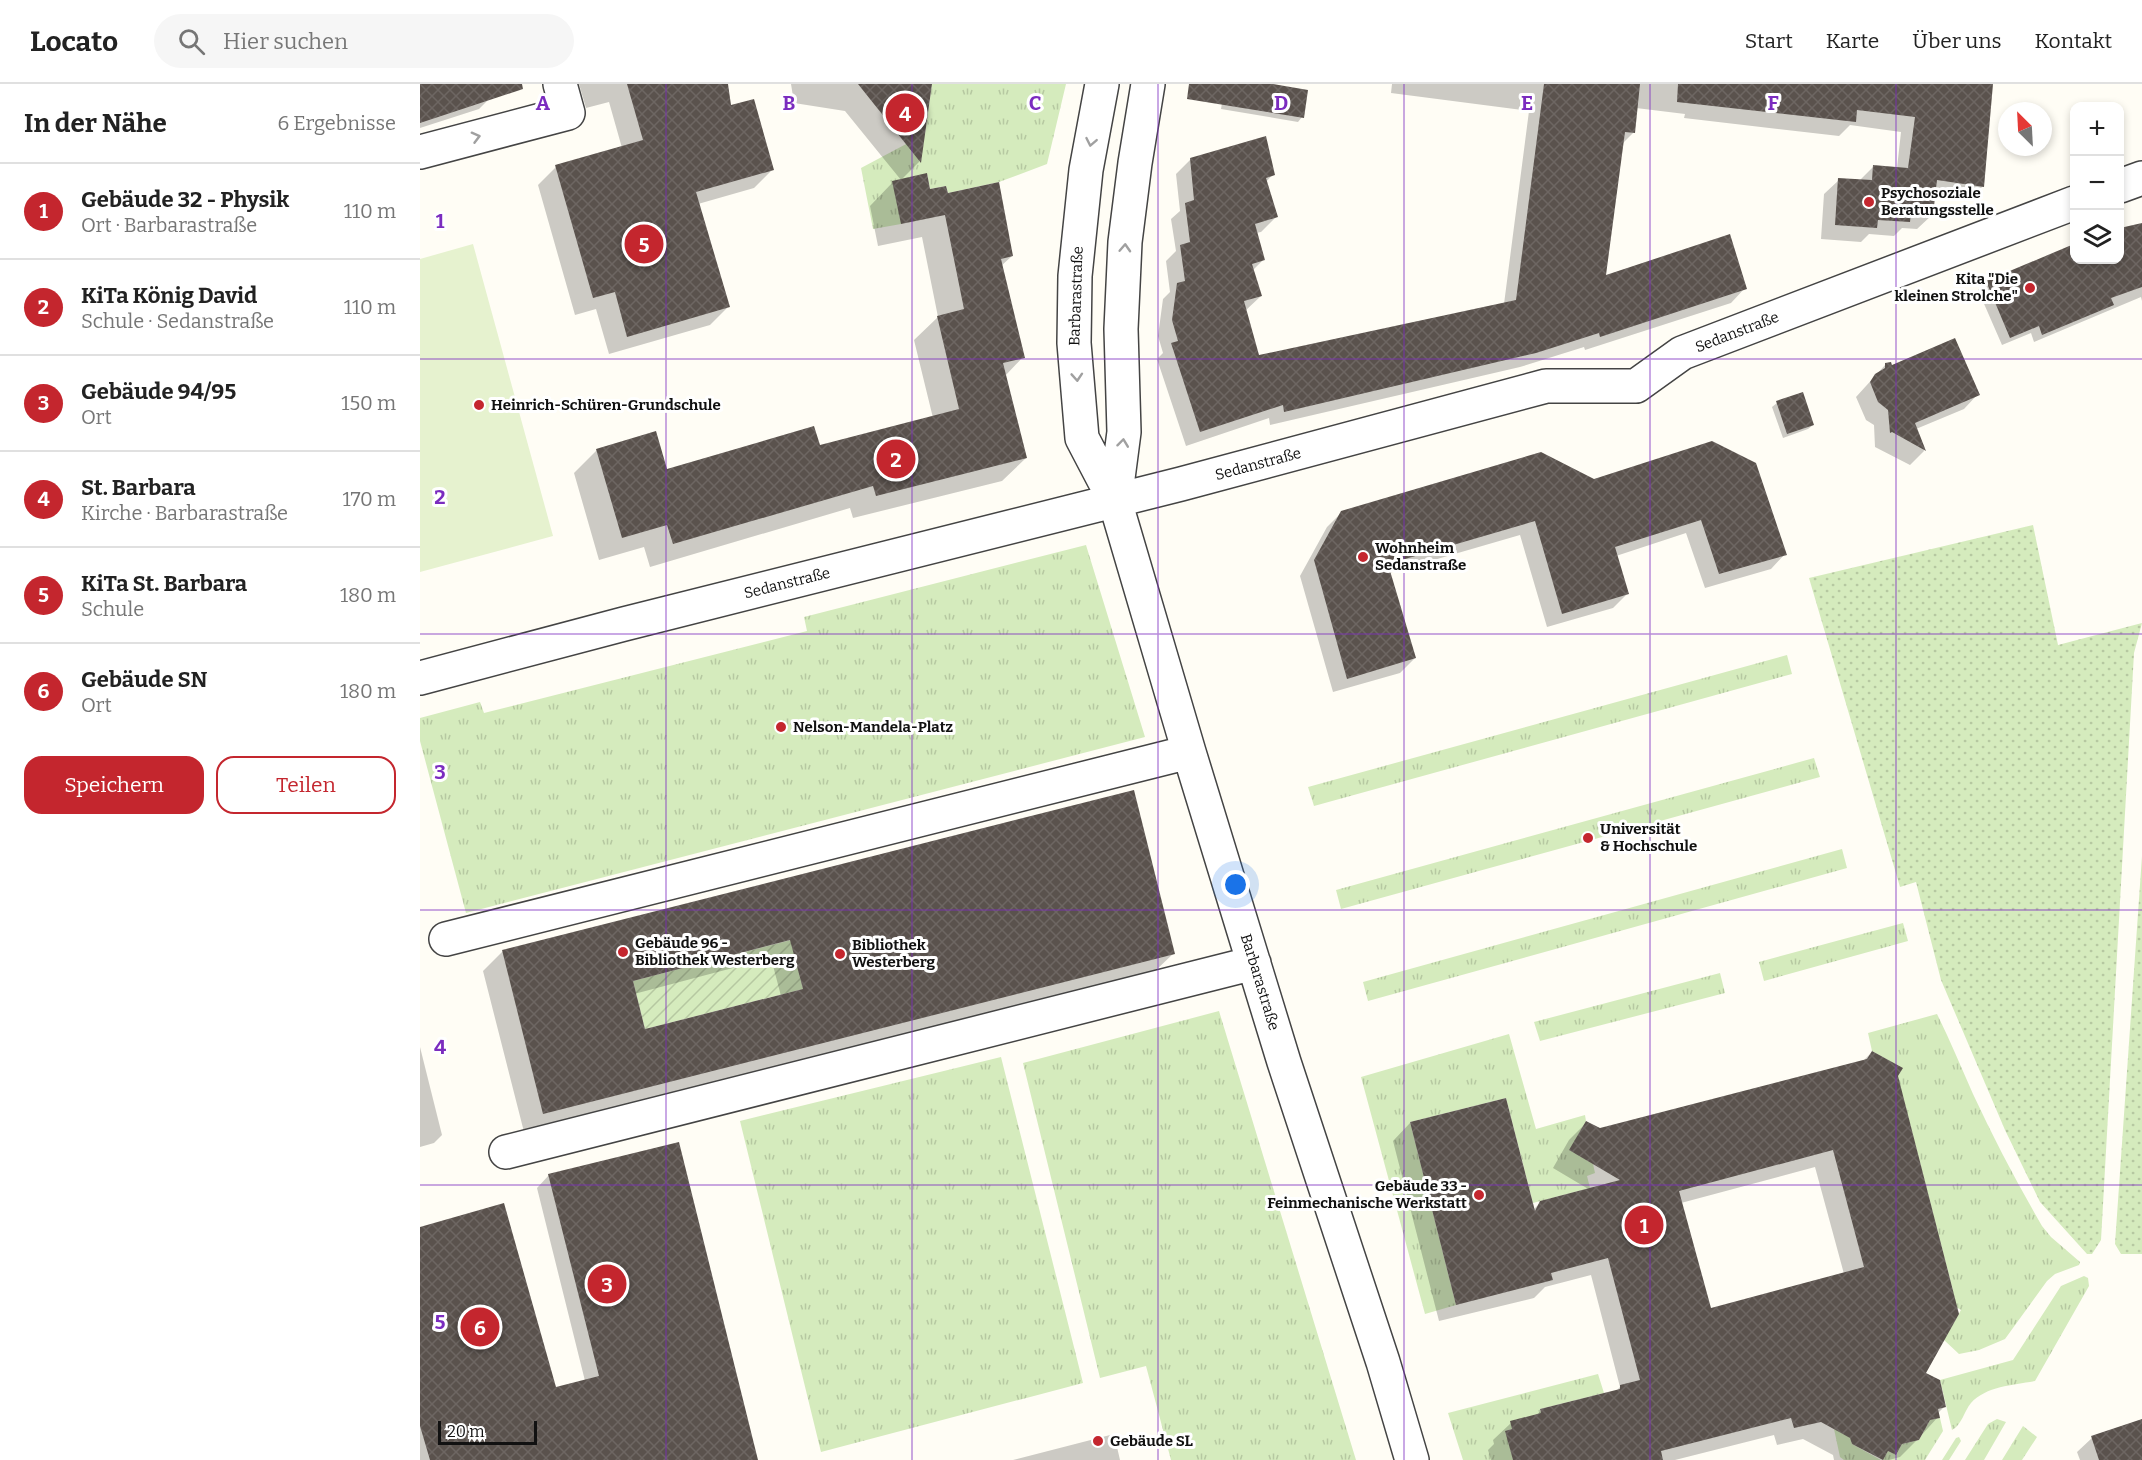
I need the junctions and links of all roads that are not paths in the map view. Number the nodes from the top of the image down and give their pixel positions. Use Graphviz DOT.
graph roads {
  1 [pos="1102,84"];
  2 [pos="1148,84"];
  3 [pos="564,98"];
  4 [pos="420,152"];
  5 [pos="2142,178"];
  6 [pos="2124,185"];
  7 [pos="2070,205"];
  8 [pos="1115,501"];
  9 [pos="420,678"];
  10 [pos="1189,752"];
  11 [pos="446,939"];
  12 [pos="1254,963"];
  13 [pos="506,1152"];
  14 [pos="1412,1460"];
  1 -- 8 [label="street, Barbarastraße, one-way"];
  8 -- 2 [label="street, Barbarastraße, one-way"];
  4 -- 3 [label="street, one-way"];
  5 -- 6 [label="street"];
  7 -- 8 [label="street, Sedanstraße"];
  8 -- 9 [label="street, Sedanstraße"];
  8 -- 10 [label="street, Barbarastraße"];
  10 -- 11 [label="street"];
  10 -- 12 [label="street, Barbarastraße"];
  12 -- 13 [label="street"];
  12 -- 14 [label="street, Barbarastraße"];
}
